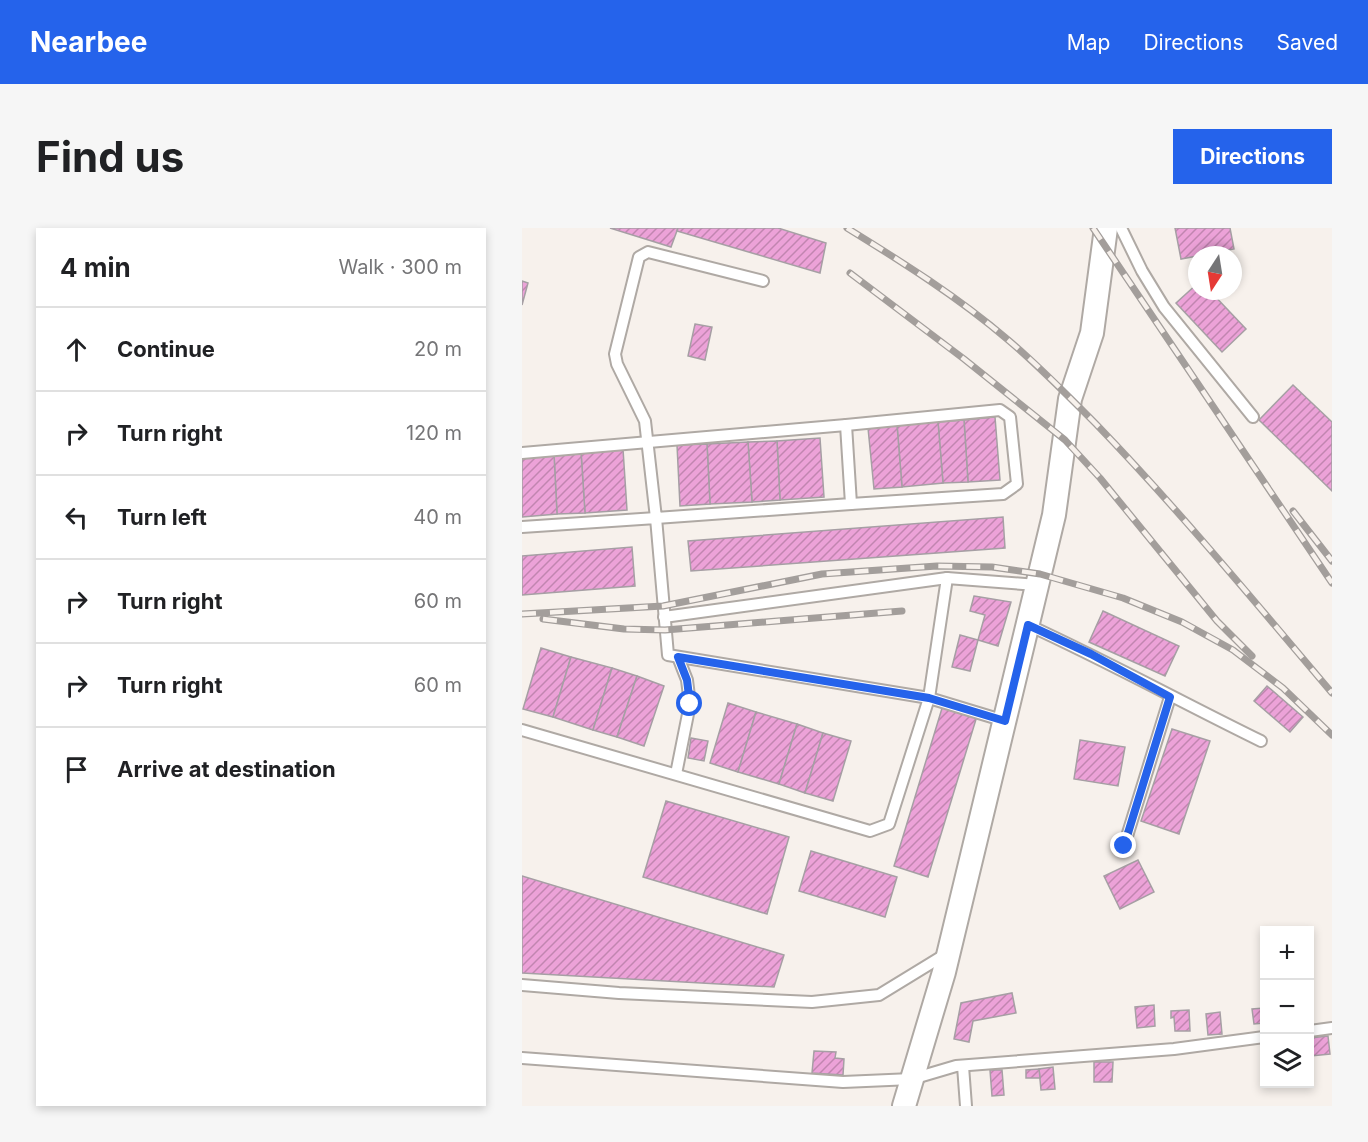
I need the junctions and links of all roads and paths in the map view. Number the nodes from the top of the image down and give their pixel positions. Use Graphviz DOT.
graph roads {
  1 [pos="1106,228"];
  2 [pos="1122,228"];
  3 [pos="763,281"];
  4 [pos="1252,417"];
  5 [pos="846,425"];
  6 [pos="648,442"];
  7 [pos="522,453"];
  8 [pos="851,504"];
  9 [pos="656,518"];
  10 [pos="522,527"];
  11 [pos="947,578"];
  12 [pos="1037,585"];
  13 [pos="664,617"];
  14 [pos="1028,625"];
  15 [pos="678,657"];
  16 [pos="1170,697"];
  17 [pos="929,698"];
  18 [pos="1005,721"];
  19 [pos="522,730"];
  20 [pos="1261,741"];
  21 [pos="676,774"];
  22 [pos="1124,846"];
  23 [pos="949,952"];
  24 [pos="522,986"];
  25 [pos="1332,1028"];
  26 [pos="1314,1030"];
  27 [pos="1260,1038"];
  28 [pos="522,1058"];
  29 [pos="963,1065"];
  30 [pos="912,1079"];
  31 [pos="904,1106"];
  32 [pos="966,1106"];
  1 -- 12 [label="street"];
  2 -- 4 [label="lane"];
  3 -- 6 [label="lane"];
  5 -- 6 [label="lane"];
  5 -- 8 [label="lane"];
  5 -- 8 [label="lane"];
  6 -- 7 [label="lane"];
  6 -- 9 [label="lane"];
  8 -- 9 [label="lane"];
  9 -- 10 [label="lane"];
  9 -- 13 [label="lane"];
  11 -- 12 [label="lane"];
  11 -- 13 [label="lane"];
  11 -- 17 [label="lane"];
  12 -- 14 [label="street"];
  13 -- 15 [label="lane"];
  14 -- 16 [label="lane"];
  14 -- 18 [label="street"];
  15 -- 17 [label="lane"];
  15 -- 21 [label="lane"];
  16 -- 20 [label="lane"];
  16 -- 22 [label="lane"];
  17 -- 18 [label="lane"];
  17 -- 21 [label="lane"];
  18 -- 23 [label="street"];
  19 -- 21 [label="lane"];
  23 -- 24 [label="lane"];
  23 -- 30 [label="street"];
  25 -- 26 [label="lane"];
  27 -- 29 [label="lane"];
  28 -- 30 [label="lane"];
  29 -- 30 [label="lane"];
  29 -- 32 [label="lane"];
  30 -- 31 [label="street"];
}
